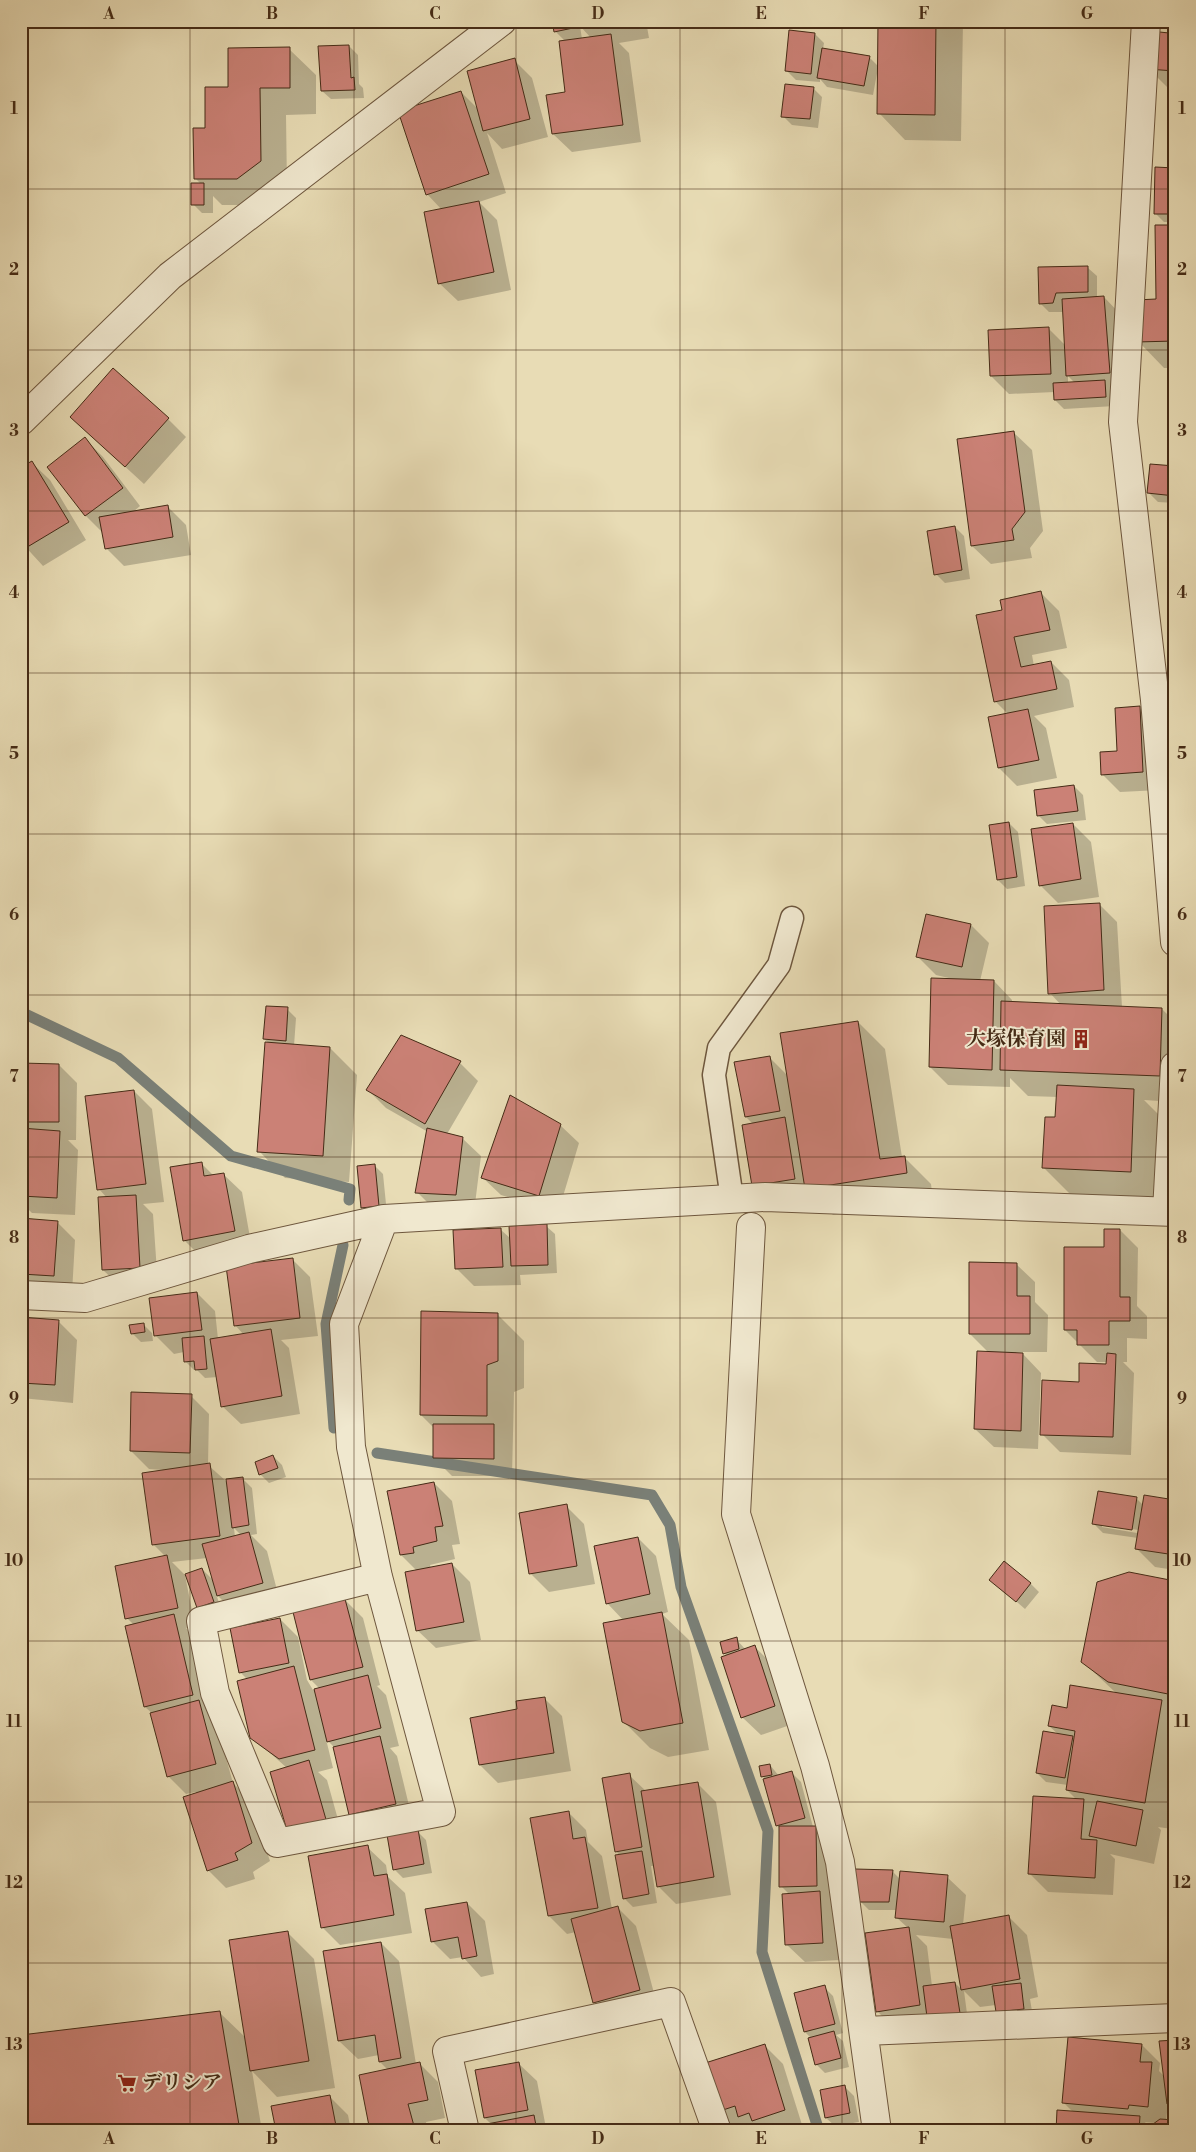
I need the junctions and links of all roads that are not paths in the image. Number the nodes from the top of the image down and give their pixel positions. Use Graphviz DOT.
graph roads {
  1 [pos="502,21"];
  2 [pos="1146,21"];
  3 [pos="21,421"];
  4 [pos="792,918"];
  5 [pos="1175,942"];
  6 [pos="1175,1066"];
  7 [pos="732,1199"];
  8 [pos="1171,1212"];
  9 [pos="384,1219"];
  10 [pos="751,1227"];
  11 [pos="21,1295"];
  12 [pos="378,1577"];
  13 [pos="1175,2018"];
  14 [pos="865,2031"];
  15 [pos="465,2131"];
  16 [pos="717,2131"];
  17 [pos="877,2131"];
  1 -- 3 [label="street"];
  2 -- 5 [label="street"];
  4 -- 7 [label="lane"];
  6 -- 8 [label="street"];
  7 -- 8 [label="street"];
  7 -- 9 [label="street"];
  9 -- 11 [label="street"];
  9 -- 12 [label="street"];
  10 -- 14 [label="street"];
  12 -- 12 [label="street"];
  13 -- 14 [label="street"];
  14 -- 17 [label="street"];
  15 -- 16 [label="street"];
}
